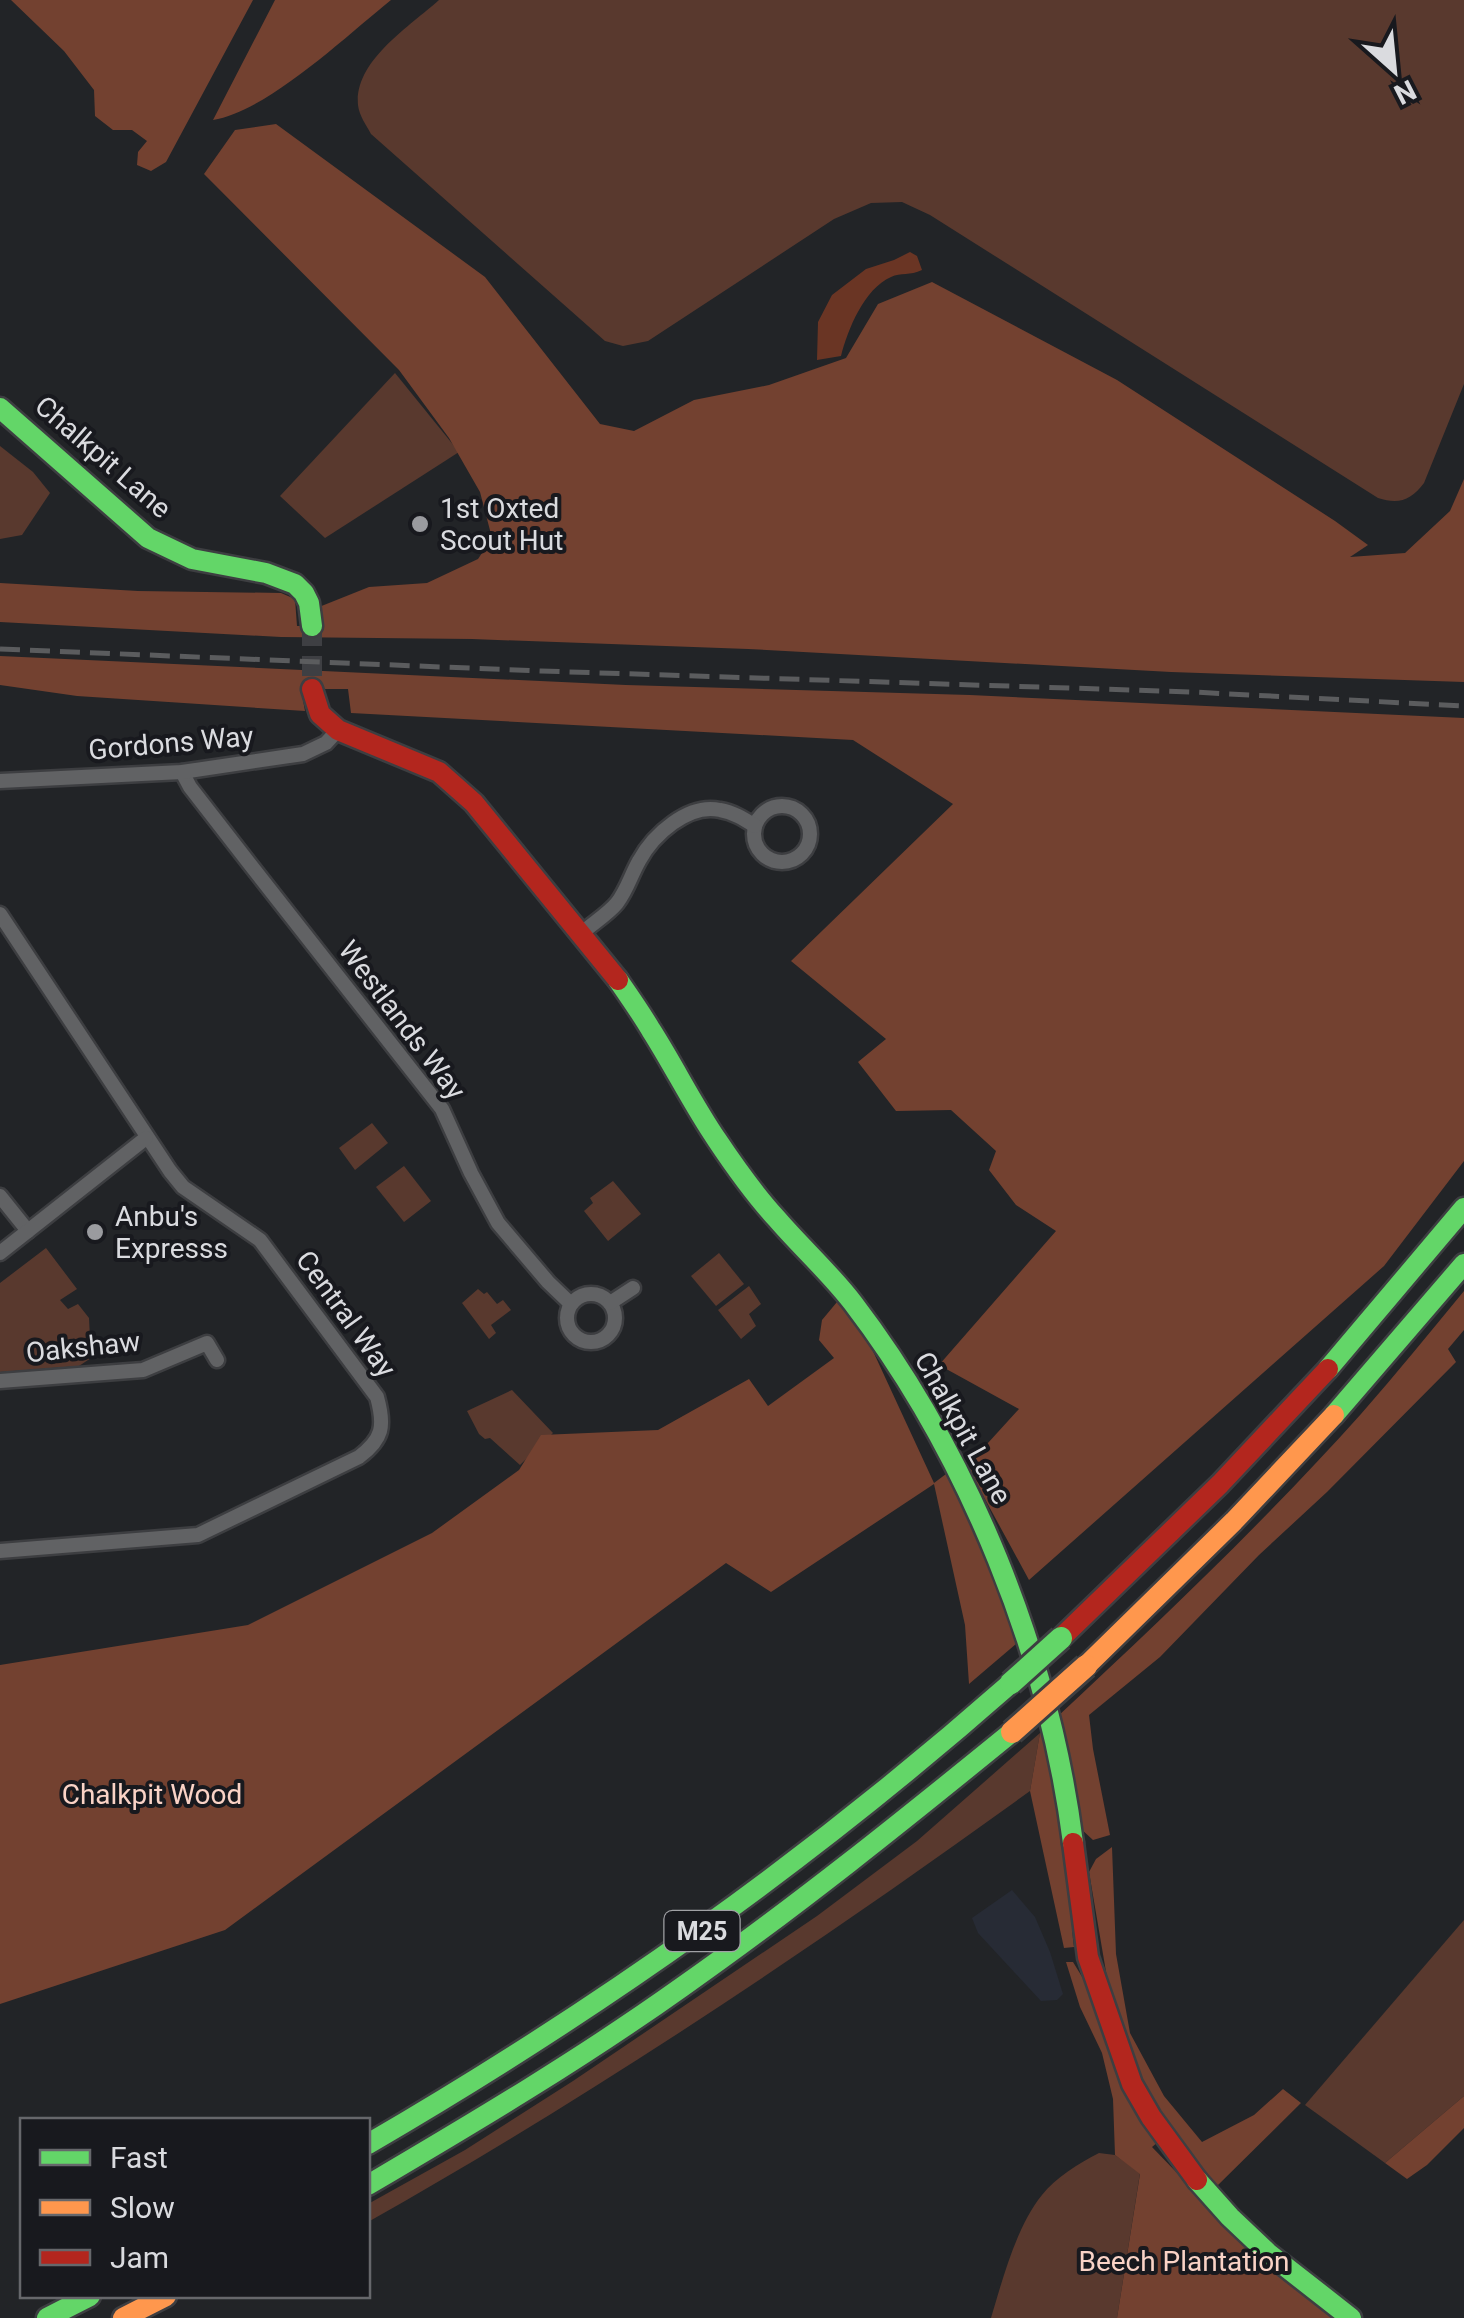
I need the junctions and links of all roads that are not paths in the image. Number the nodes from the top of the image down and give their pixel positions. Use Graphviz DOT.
graph roads {
  1 [pos="0,408"];
  2 [pos="312,626"];
  3 [pos="312,689"];
  4 [pos="338,730"];
  5 [pos="182,772"];
  6 [pos="0,780"];
  7 [pos="755,826"];
  8 [pos="0,914"];
  9 [pos="582,932"];
  10 [pos="146,1138"];
  11 [pos="0,1196"];
  12 [pos="1464,1208"];
  13 [pos="28,1231"];
  14 [pos="0,1253"];
  15 [pos="1464,1264"];
  16 [pos="632,1288"];
  17 [pos="610,1303"];
  18 [pos="571,1304"];
  19 [pos="217,1360"];
  20 [pos="0,1381"];
  21 [pos="0,1551"];
  22 [pos="370,2143"];
  23 [pos="370,2184"];
  24 [pos="86,2298"];
  25 [pos="162,2298"];
  26 [pos="47,2318"];
  27 [pos="123,2318"];
  28 [pos="1351,2318"];
  1 -- 2 [label="main road, Chalkpit Lane"];
  3 -- 4 [label="main road"];
  4 -- 5 [label="street, Gordons Way"];
  4 -- 9 [label="main road, Chalkpit Lane"];
  5 -- 6 [label="street, Gordons Way"];
  5 -- 18 [label="street, Westlands Way"];
  7 -- 7 [label="street"];
  7 -- 9 [label="street"];
  8 -- 10 [label="street, Central Way"];
  9 -- 28 [label="main road, Chalkpit Lane"];
  10 -- 13 [label="street"];
  10 -- 21 [label="street, Central Way"];
  11 -- 13 [label="street"];
  12 -- 22 [label="main road, M25, bridge"];
  13 -- 14 [label="street"];
  15 -- 23 [label="main road, M25, bridge"];
  16 -- 17 [label="street"];
  17 -- 18 [label="street"];
  17 -- 18 [label="street"];
  19 -- 20 [label="street, Oakshaw"];
  24 -- 26 [label="main road"];
  25 -- 27 [label="main road"];
}
